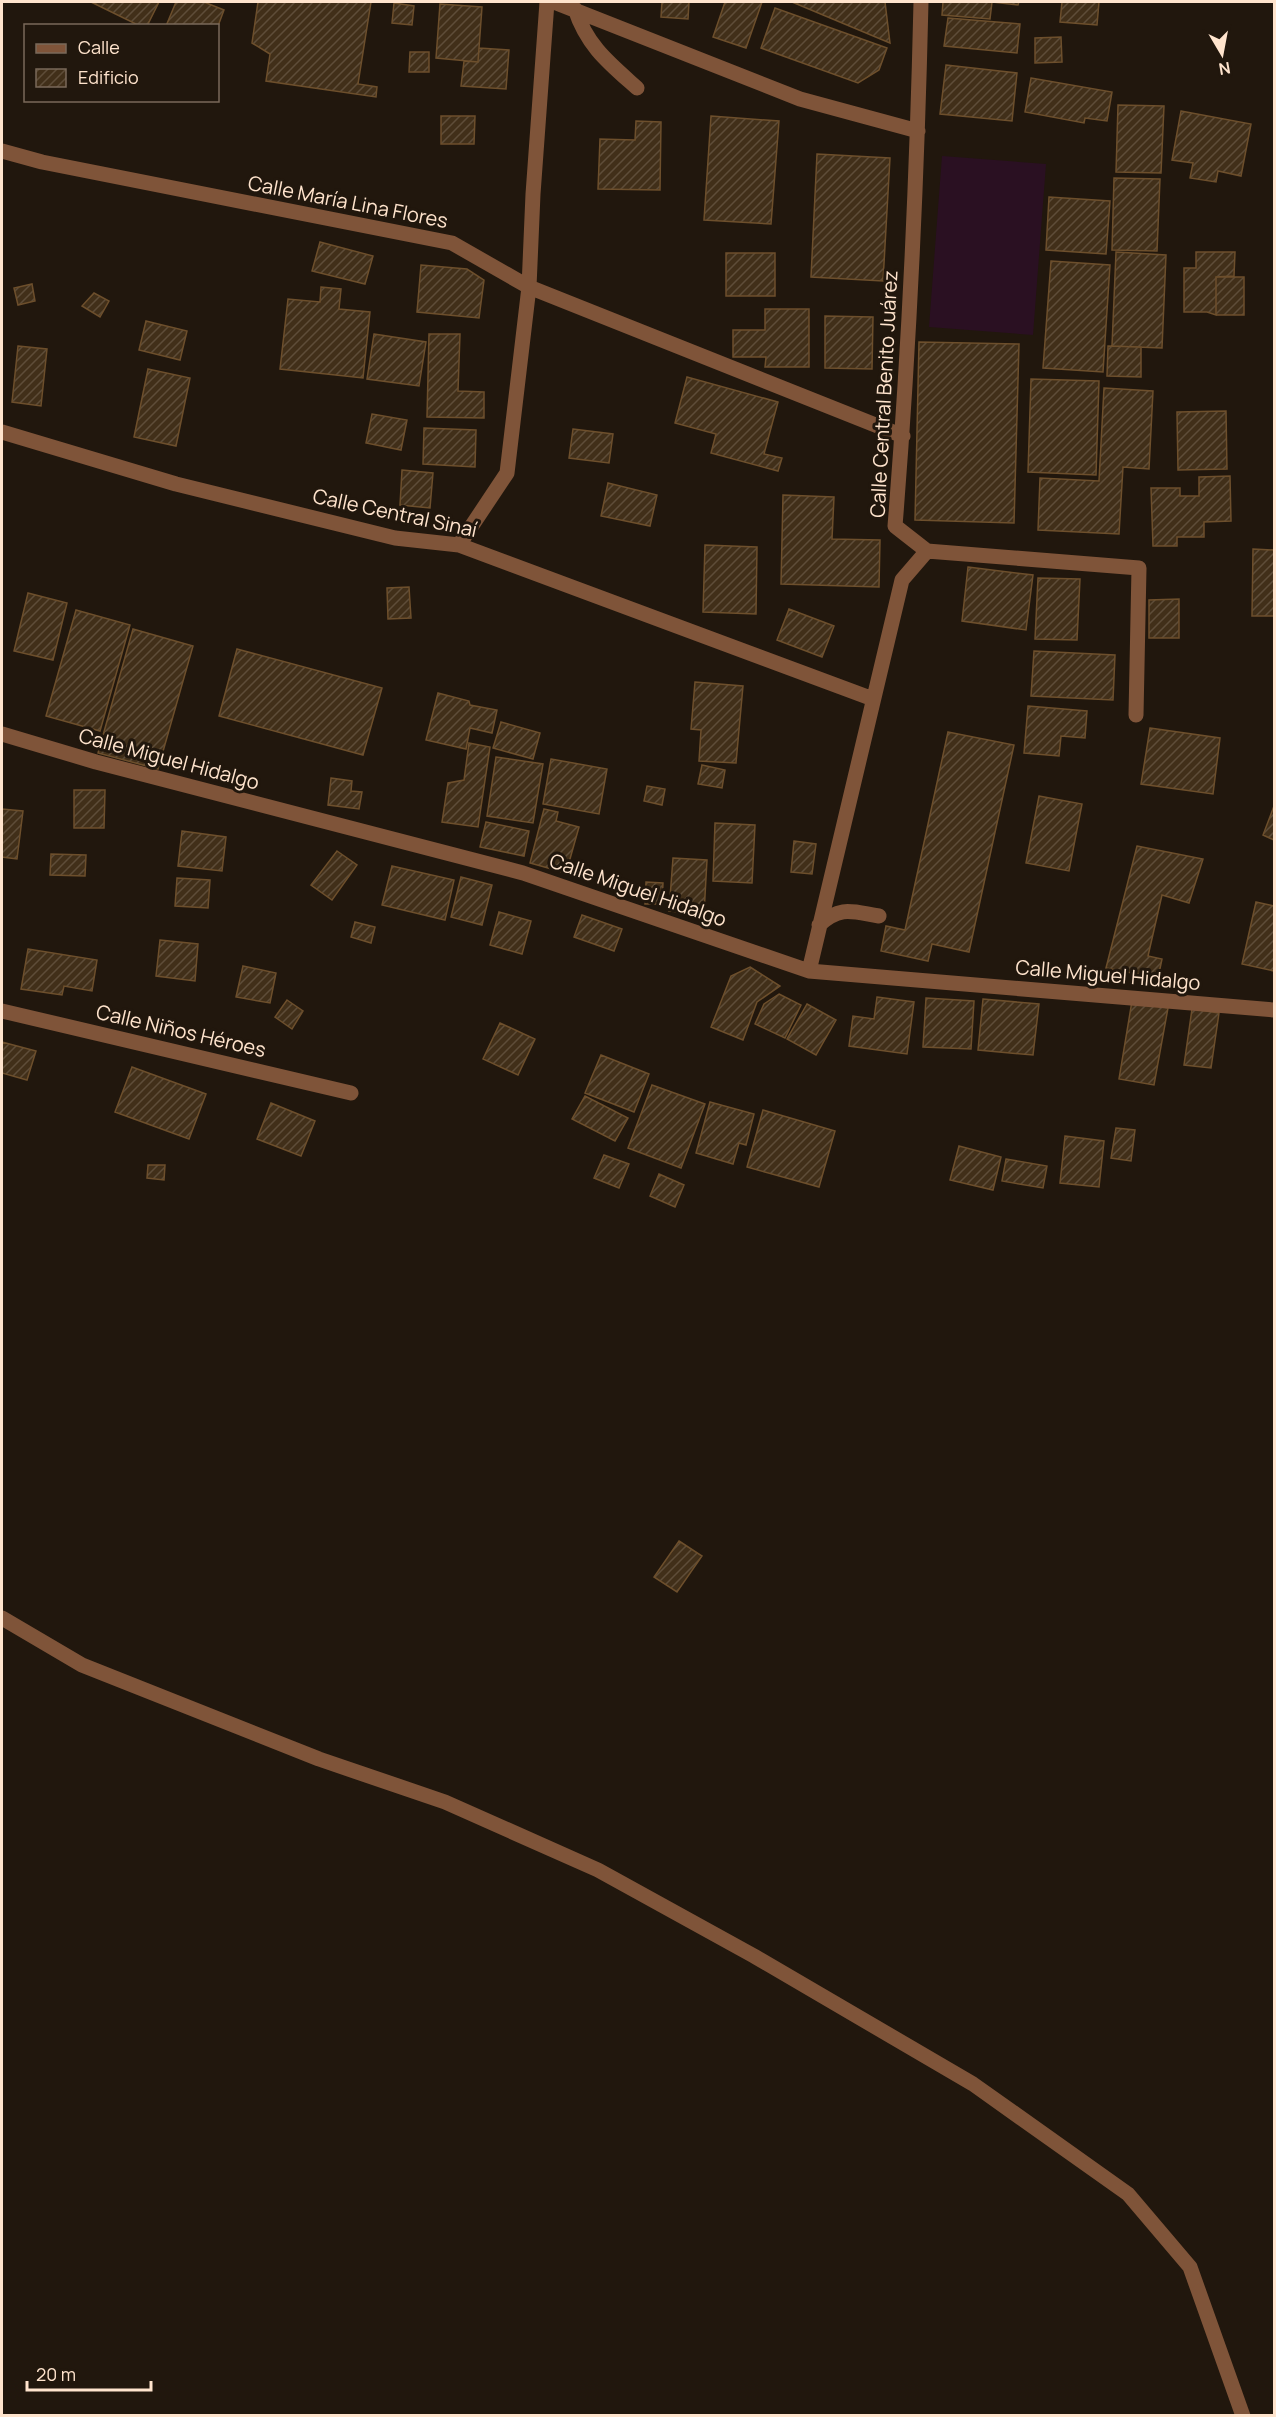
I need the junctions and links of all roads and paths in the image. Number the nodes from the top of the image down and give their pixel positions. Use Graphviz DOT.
graph roads {
  1 [pos="547,2"];
  2 [pos="554,2"];
  3 [pos="921,2"];
  4 [pos="575,9"];
  5 [pos="637,88"];
  6 [pos="918,131"];
  7 [pos="2,151"];
  8 [pos="529,287"];
  9 [pos="2,432"];
  10 [pos="903,436"];
  11 [pos="459,545"];
  12 [pos="927,551"];
  13 [pos="873,699"];
  14 [pos="1136,715"];
  15 [pos="2,734"];
  16 [pos="879,916"];
  17 [pos="819,925"];
  18 [pos="809,971"];
  19 [pos="1275,1010"];
  20 [pos="2,1011"];
  21 [pos="351,1093"];
  22 [pos="2,1618"];
  23 [pos="1243,2415"];
  1 -- 8 [label="street"];
  2 -- 4 [label="street"];
  3 -- 6 [label="street, Calle Central Benito Juárez"];
  4 -- 5 [label="street"];
  4 -- 6 [label="street"];
  6 -- 10 [label="street, Calle Central Benito Juárez"];
  7 -- 8 [label="street, Calle María Lina Flores"];
  8 -- 10 [label="street, Calle María Lina Flores"];
  8 -- 11 [label="street"];
  9 -- 11 [label="street, Calle Central Sinaí"];
  10 -- 12 [label="street, Calle Central Benito Juárez"];
  11 -- 13 [label="street, Calle Central Sinaí"];
  12 -- 13 [label="street"];
  12 -- 14 [label="street"];
  13 -- 17 [label="street"];
  15 -- 18 [label="street, Calle Miguel Hidalgo"];
  16 -- 17 [label="street"];
  17 -- 18 [label="street"];
  18 -- 19 [label="street, Calle Miguel Hidalgo"];
  20 -- 21 [label="street, Calle Niños Héroes"];
  22 -- 23 [label="street"];
}
